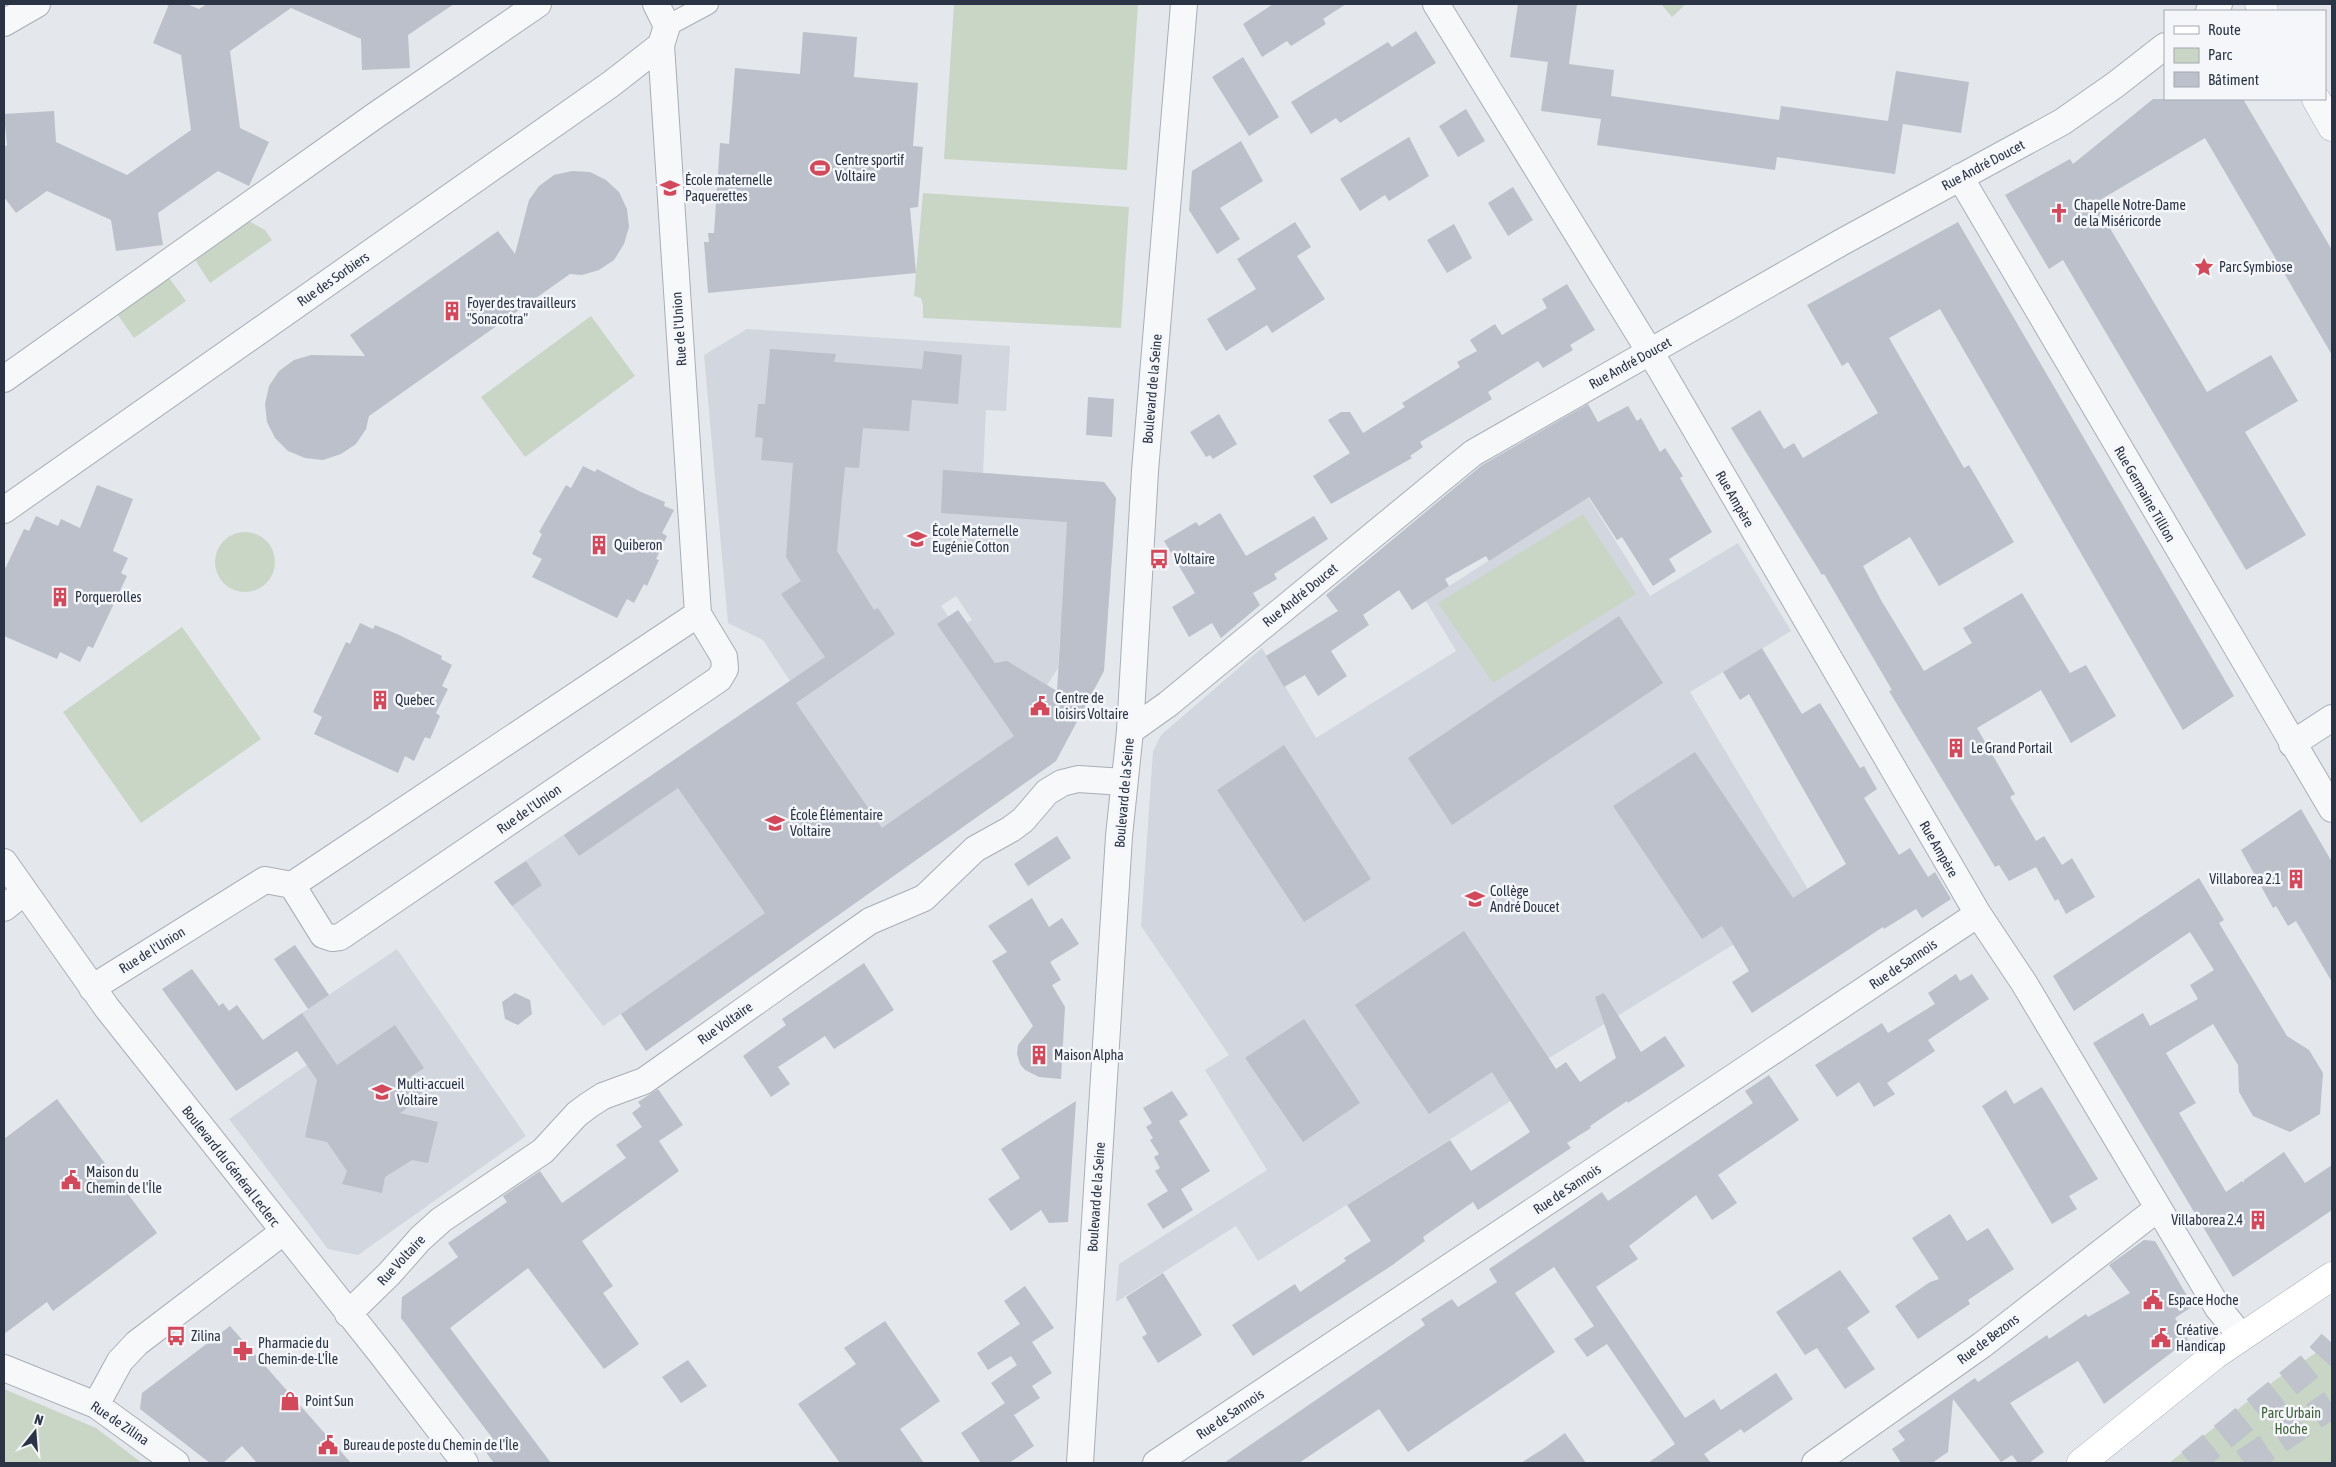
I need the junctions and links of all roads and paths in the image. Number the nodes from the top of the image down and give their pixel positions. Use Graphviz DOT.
graph roads {
  1 [pos="37,4"];
  2 [pos="538,4"];
  3 [pos="708,4"];
  4 [pos="1184,4"];
  5 [pos="1436,4"];
  6 [pos="4,23"];
  7 [pos="661,25"];
  8 [pos="2164,47"];
  9 [pos="2317,100"];
  10 [pos="2332,127"];
  11 [pos="1960,177"];
  12 [pos="1649,352"];
  13 [pos="4,379"];
  14 [pos="4,510"];
  15 [pos="698,614"];
  16 [pos="2332,718"];
  17 [pos="1130,731"];
  18 [pos="2292,744"];
  19 [pos="1124,782"];
  20 [pos="2332,809"];
  21 [pos="4,862"];
  22 [pos="292,885"];
  23 [pos="24,892"];
  24 [pos="4,908"];
  25 [pos="1978,914"];
  26 [pos="92,988"];
  27 [pos="2157,1209"];
  28 [pos="283,1232"];
  29 [pos="2332,1276"];
  30 [pos="348,1314"];
  31 [pos="2242,1337"];
  32 [pos="4,1368"];
  33 [pos="96,1405"];
  34 [pos="176,1463"];
  35 [pos="465,1463"];
  36 [pos="1080,1463"];
  37 [pos="1156,1463"];
  38 [pos="1815,1463"];
  39 [pos="2081,1463"];
  1 -- 6 [label="street"];
  2 -- 13 [label="street"];
  3 -- 7 [label="street"];
  4 -- 17 [label="street, Boulevard de la Seine"];
  5 -- 12 [label="street, Rue Ampère"];
  7 -- 14 [label="street, Rue des Sorbiers"];
  7 -- 15 [label="street, Rue de l'Union"];
  8 -- 11 [label="street, Rue André Doucet"];
  9 -- 10 [label="street"];
  11 -- 12 [label="street, Rue André Doucet"];
  11 -- 18 [label="street, Rue Germaine Tillion"];
  12 -- 17 [label="street, Rue André Doucet"];
  12 -- 25 [label="street, Rue Ampère"];
  15 -- 22 [label="street"];
  15 -- 22 [label="street, Rue de l'Union"];
  16 -- 18 [label="street"];
  17 -- 19 [label="street, Boulevard de la Seine"];
  18 -- 20 [label="street, Rue Germaine Tillion"];
  19 -- 30 [label="street, Rue Voltaire"];
  19 -- 36 [label="street, Boulevard de la Seine"];
  21 -- 23 [label="street, Boulevard du Général Leclerc"];
  22 -- 26 [label="street, Rue de l'Union"];
  23 -- 24 [label="street"];
  23 -- 26 [label="street, Boulevard du Général Leclerc"];
  25 -- 27 [label="street, Rue Ampère"];
  25 -- 37 [label="street, Rue de Sannois"];
  26 -- 28 [label="street, Boulevard du Général Leclerc"];
  27 -- 31 [label="street, Rue Ampère"];
  27 -- 38 [label="street, Rue de Bezons"];
  28 -- 30 [label="street, Boulevard du Général Leclerc"];
  28 -- 33 [label="street"];
  29 -- 31 [label="main road"];
  30 -- 35 [label="street, Boulevard du Général Leclerc"];
  31 -- 39 [label="main road"];
  32 -- 33 [label="street, Rue de Zilina"];
  33 -- 34 [label="street, Rue de Zilina"];
}
